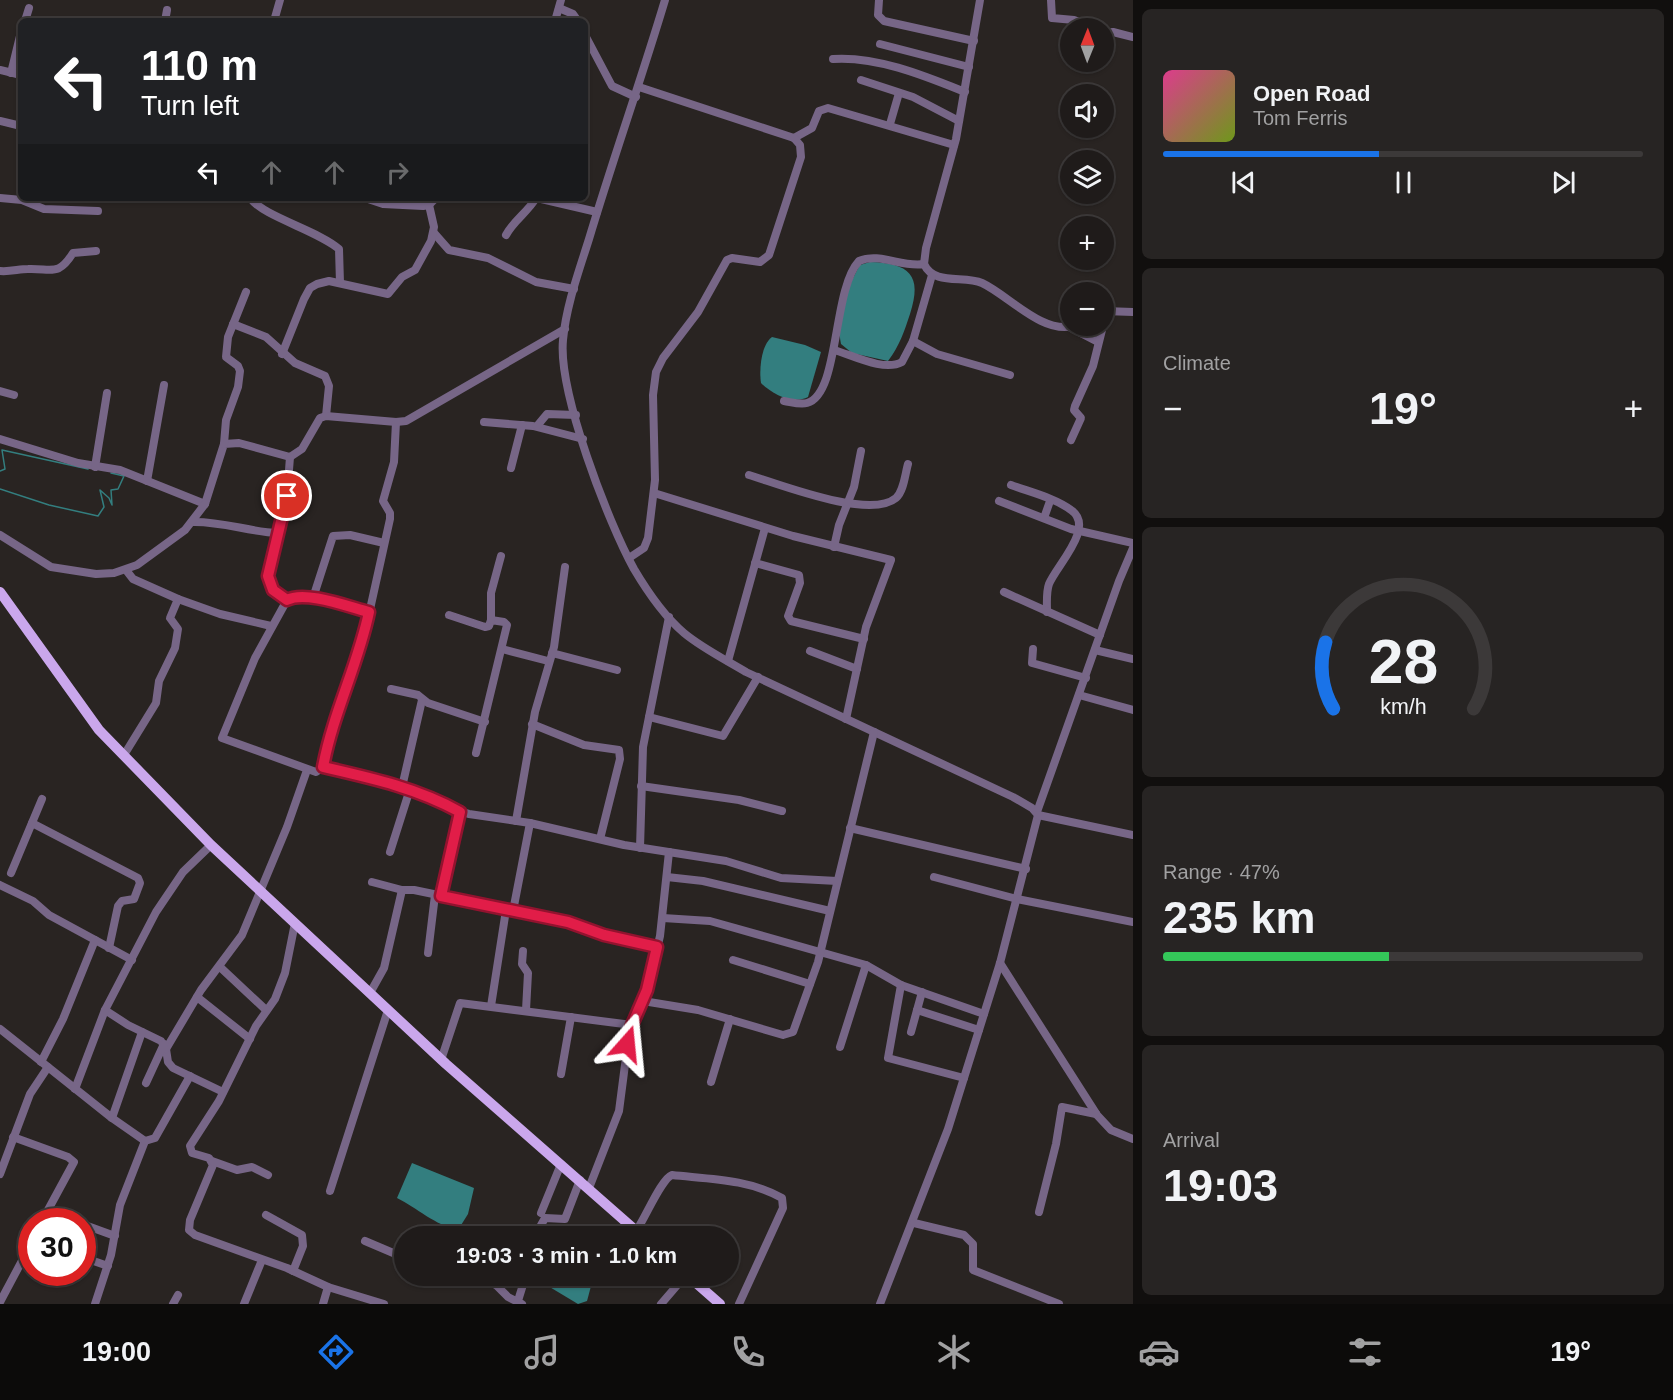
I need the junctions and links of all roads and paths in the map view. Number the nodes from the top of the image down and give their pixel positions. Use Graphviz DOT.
graph roads {
  1 [pos="280,0"];
  2 [pos="665,0"];
  3 [pos="879,0"];
  4 [pos="980,0"];
  5 [pos="1051,0"];
  6 [pos="560,4"];
  7 [pos="29,8"];
  8 [pos="167,10"];
  9 [pos="26,18"];
  10 [pos="166,18"];
  11 [pos="275,18"];
  12 [pos="576,18"];
  13 [pos="1060,19"];
  14 [pos="1114,32"];
  15 [pos="1133,37"];
  16 [pos="588,40"];
  17 [pos="974,41"];
  18 [pos="18,44"];
  19 [pos="880,44"];
  20 [pos="833,59"];
  21 [pos="969,67"];
  22 [pos="0,70"];
  23 [pos="11,73"];
  24 [pos="18,74"];
  25 [pos="861,80"];
  26 [pos="639,87"];
  27 [pos="965,92"];
  28 [pos="899,93"];
  29 [pos="636,97"];
  30 [pos="0,121"];
  31 [pos="959,121"];
  32 [pos="890,124"];
  33 [pos="18,125"];
  34 [pos="794,138"];
  35 [pos="954,145"];
  36 [pos="0,198"];
  37 [pos="18,200"];
  38 [pos="24,201"];
  39 [pos="255,201"];
  40 [pos="376,201"];
  41 [pos="433,201"];
  42 [pos="534,201"];
  43 [pos="549,201"];
  44 [pos="429,205"];
  45 [pos="98,212"];
  46 [pos="597,212"];
  47 [pos="434,233"];
  48 [pos="506,235"];
  49 [pos="96,251"];
  50 [pos="924,264"];
  51 [pos="0,271"];
  52 [pos="932,275"];
  53 [pos="340,283"];
  54 [pos="574,289"];
  55 [pos="246,292"];
  56 [pos="1114,311"];
  57 [pos="1133,312"];
  58 [pos="1060,323"];
  59 [pos="233,324"];
  60 [pos="565,329"];
  61 [pos="1088,336"];
  62 [pos="1100,336"];
  63 [pos="913,341"];
  64 [pos="1098,342"];
  65 [pos="834,350"];
  66 [pos="282,354"];
  67 [pos="1010,375"];
  68 [pos="164,385"];
  69 [pos="0,390"];
  70 [pos="107,393"];
  71 [pos="14,395"];
  72 [pos="784,401"];
  73 [pos="576,415"];
  74 [pos="326,416"];
  75 [pos="396,422"];
  76 [pos="484,422"];
  77 [pos="522,425"];
  78 [pos="537,426"];
  79 [pos="0,439"];
  80 [pos="583,439"];
  81 [pos="1071,440"];
  82 [pos="224,444"];
  83 [pos="861,451"];
  84 [pos="290,458"];
  85 [pos="908,464"];
  86 [pos="95,466"];
  87 [pos="511,468"];
  88 [pos="749,475"];
  89 [pos="147,481"];
  90 [pos="1011,485"];
  91 [pos="654,493"];
  92 [pos="999,501"];
  93 [pos="1050,501"];
  94 [pos="205,504"];
  95 [pos="848,504"];
  96 [pos="1044,518"];
  97 [pos="192,522"];
  98 [pos="765,528"];
  99 [pos="1078,531"];
  100 [pos="278,533"];
  101 [pos="0,535"];
  102 [pos="384,543"];
  103 [pos="1133,543"];
  104 [pos="834,547"];
  105 [pos="1133,548"];
  106 [pos="501,555"];
  107 [pos="629,558"];
  108 [pos="755,563"];
  109 [pos="565,567"];
  110 [pos="126,570"];
  111 [pos="0,592"];
  112 [pos="1004,592"];
  113 [pos="313,598"];
  114 [pos="178,599"];
  115 [pos="287,600"];
  116 [pos="369,612"];
  117 [pos="1047,612"];
  118 [pos="449,615"];
  119 [pos="669,617"];
  120 [pos="491,620"];
  121 [pos="272,626"];
  122 [pos="1100,635"];
  123 [pos="864,639"];
  124 [pos="502,649"];
  125 [pos="1033,649"];
  126 [pos="1095,650"];
  127 [pos="810,651"];
  128 [pos="550,657"];
  129 [pos="1133,659"];
  130 [pos="728,661"];
  131 [pos="857,669"];
  132 [pos="616,670"];
  133 [pos="758,677"];
  134 [pos="1086,678"];
  135 [pos="391,689"];
  136 [pos="1079,695"];
  137 [pos="422,700"];
  138 [pos="1133,710"];
  139 [pos="649,717"];
  140 [pos="846,719"];
  141 [pos="484,722"];
  142 [pos="532,724"];
  143 [pos="874,732"];
  144 [pos="476,753"];
  145 [pos="124,755"];
  146 [pos="323,767"];
  147 [pos="308,770"];
  148 [pos="641,786"];
  149 [pos="406,788"];
  150 [pos="42,800"];
  151 [pos="460,812"];
  152 [pos="782,812"];
  153 [pos="1037,813"];
  154 [pos="516,821"];
  155 [pos="32,823"];
  156 [pos="530,823"];
  157 [pos="850,828"];
  158 [pos="1133,835"];
  159 [pos="600,839"];
  160 [pos="211,845"];
  161 [pos="640,848"];
  162 [pos="390,852"];
  163 [pos="669,852"];
  164 [pos="1026,868"];
  165 [pos="11,873"];
  166 [pos="667,877"];
  167 [pos="934,877"];
  168 [pos="837,880"];
  169 [pos="372,882"];
  170 [pos="0,885"];
  171 [pos="402,890"];
  172 [pos="261,891"];
  173 [pos="438,896"];
  174 [pos="1017,899"];
  175 [pos="509,910"];
  176 [pos="830,911"];
  177 [pos="663,918"];
  178 [pos="1133,922"];
  179 [pos="295,923"];
  180 [pos="94,940"];
  181 [pos="657,947"];
  182 [pos="109,948"];
  183 [pos="523,951"];
  184 [pos="428,953"];
  185 [pos="821,953"];
  186 [pos="132,960"];
  187 [pos="733,960"];
  188 [pos="1000,963"];
  189 [pos="866,965"];
  190 [pos="220,967"];
  191 [pos="810,984"];
  192 [pos="901,985"];
  193 [pos="922,992"];
  194 [pos="370,993"];
  195 [pos="197,997"];
  196 [pos="643,1001"];
  197 [pos="491,1006"];
  198 [pos="105,1010"];
  199 [pos="266,1010"];
  200 [pos="388,1010"];
  201 [pos="526,1010"];
  202 [pos="917,1010"];
  203 [pos="984,1014"];
  204 [pos="572,1017"];
  205 [pos="730,1019"];
  206 [pos="632,1025"];
  207 [pos="0,1029"];
  208 [pos="979,1030"];
  209 [pos="142,1032"];
  210 [pos="911,1032"];
  211 [pos="250,1039"];
  212 [pos="165,1046"];
  213 [pos="840,1047"];
  214 [pos="441,1060"];
  215 [pos="44,1064"];
  216 [pos="561,1074"];
  217 [pos="190,1077"];
  218 [pos="964,1077"];
  219 [pos="711,1082"];
  220 [pos="146,1083"];
  221 [pos="75,1089"];
  222 [pos="224,1092"];
  223 [pos="1096,1114"];
  224 [pos="112,1118"];
  225 [pos="13,1137"];
  226 [pos="1133,1139"];
  227 [pos="145,1140"];
  228 [pos="212,1161"];
  229 [pos="561,1164"];
  230 [pos="0,1174"];
  231 [pos="268,1175"];
  232 [pos="580,1180"];
  233 [pos="590,1188"];
  234 [pos="330,1191"];
  235 [pos="49,1208"];
  236 [pos="1039,1212"];
  237 [pos="541,1213"];
  238 [pos="266,1215"];
  239 [pos="914,1223"];
  240 [pos="541,1226"];
  241 [pos="631,1226"];
  242 [pos="642,1226"];
  243 [pos="96,1229"];
  244 [pos="115,1236"];
  245 [pos="365,1241"];
  246 [pos="394,1253"];
  247 [pos="262,1260"];
  248 [pos="96,1262"];
  249 [pos="108,1266"];
  250 [pos="18,1268"];
  251 [pos="293,1271"];
  252 [pos="497,1286"];
  253 [pos="523,1286"];
  254 [pos="677,1286"];
  255 [pos="699,1286"];
  256 [pos="328,1287"];
  257 [pos="178,1295"];
  258 [pos="0,1302"];
  259 [pos="519,1303"];
  260 [pos="1054,1303"];
  261 [pos="95,1304"];
  262 [pos="173,1304"];
  263 [pos="245,1304"];
  264 [pos="323,1304"];
  265 [pos="384,1304"];
  266 [pos="661,1304"];
  267 [pos="720,1304"];
  268 [pos="739,1304"];
  269 [pos="880,1304"];
  1 -- 11 [label="street"];
  2 -- 26 [label="street"];
  3 -- 17 [label="street"];
  4 -- 17 [label="street"];
  5 -- 13 [label="street"];
  6 -- 12 [label="street"];
  7 -- 9 [label="street"];
  8 -- 10 [label="street"];
  14 -- 15 [label="street"];
  16 -- 29 [label="street"];
  17 -- 21 [label="street"];
  18 -- 23 [label="street"];
  19 -- 21 [label="street"];
  20 -- 27 [label="street"];
  21 -- 27 [label="street"];
  22 -- 23 [label="street"];
  23 -- 24 [label="street"];
  25 -- 28 [label="street"];
  26 -- 29 [label="street"];
  26 -- 34 [label="street"];
  27 -- 31 [label="street"];
  28 -- 31 [label="street"];
  28 -- 32 [label="street"];
  29 -- 46 [label="street"];
  30 -- 33 [label="street"];
  31 -- 35 [label="street"];
  32 -- 34 [label="street"];
  32 -- 35 [label="street"];
  34 -- 91 [label="street"];
  35 -- 50 [label="street"];
  36 -- 37 [label="street"];
  38 -- 45 [label="street"];
  39 -- 53 [label="street"];
  40 -- 44 [label="street"];
  41 -- 44 [label="street"];
  42 -- 48 [label="street"];
  43 -- 46 [label="street"];
  44 -- 47 [label="street"];
  46 -- 54 [label="street"];
  47 -- 53 [label="street"];
  47 -- 54 [label="street"];
  49 -- 51 [label="street"];
  50 -- 52 [label="street"];
  50 -- 65 [label="street"];
  52 -- 58 [label="street"];
  52 -- 63 [label="street"];
  53 -- 66 [label="street"];
  54 -- 60 [label="street"];
  55 -- 59 [label="street"];
  56 -- 57 [label="street"];
  59 -- 66 [label="street"];
  59 -- 82 [label="street"];
  60 -- 73 [label="street"];
  60 -- 75 [label="street"];
  61 -- 64 [label="street"];
  62 -- 64 [label="street"];
  63 -- 65 [label="street"];
  63 -- 67 [label="street"];
  64 -- 81 [label="street"];
  65 -- 72 [label="street"];
  66 -- 74 [label="street"];
  68 -- 89 [label="street"];
  69 -- 71 [label="street"];
  70 -- 86 [label="street"];
  73 -- 78 [label="street"];
  73 -- 80 [label="street"];
  74 -- 75 [label="street"];
  74 -- 84 [label="street"];
  75 -- 102 [label="street"];
  76 -- 77 [label="street"];
  77 -- 78 [label="street"];
  77 -- 87 [label="street"];
  78 -- 80 [label="street"];
  79 -- 86 [label="street"];
  80 -- 107 [label="street"];
  82 -- 84 [label="street"];
  82 -- 94 [label="street"];
  83 -- 95 [label="street"];
  84 -- 100 [label="street"];
  85 -- 95 [label="street"];
  86 -- 89 [label="street"];
  88 -- 95 [label="street"];
  89 -- 94 [label="street"];
  90 -- 93 [label="street"];
  91 -- 98 [label="street"];
  91 -- 107 [label="street"];
  92 -- 96 [label="street"];
  93 -- 96 [label="street"];
  93 -- 99 [label="street"];
  94 -- 97 [label="street"];
  95 -- 104 [label="street"];
  96 -- 99 [label="street"];
  97 -- 100 [label="street"];
  97 -- 110 [label="street"];
  98 -- 104 [label="street"];
  98 -- 108 [label="street"];
  99 -- 103 [label="street"];
  99 -- 117 [label="street"];
  100 -- 115 [label="street"];
  101 -- 110 [label="street"];
  102 -- 113 [label="street"];
  102 -- 116 [label="street"];
  104 -- 123 [label="street"];
  105 -- 122 [label="street"];
  106 -- 120 [label="street"];
  107 -- 119 [label="street"];
  108 -- 123 [label="street"];
  108 -- 130 [label="street"];
  109 -- 128 [label="street"];
  110 -- 114 [label="street"];
  111 -- 145 [label="main road"];
  112 -- 117 [label="street"];
  113 -- 115 [label="street"];
  113 -- 116 [label="street"];
  114 -- 121 [label="street"];
  114 -- 145 [label="street"];
  115 -- 121 [label="street"];
  116 -- 146 [label="street"];
  117 -- 122 [label="street"];
  118 -- 120 [label="street"];
  119 -- 130 [label="street"];
  119 -- 139 [label="street"];
  120 -- 124 [label="street"];
  121 -- 147 [label="street"];
  122 -- 126 [label="street"];
  123 -- 131 [label="street"];
  124 -- 128 [label="street"];
  124 -- 141 [label="street"];
  125 -- 134 [label="street"];
  126 -- 129 [label="street"];
  126 -- 134 [label="street"];
  127 -- 131 [label="street"];
  128 -- 132 [label="street"];
  128 -- 142 [label="street"];
  130 -- 133 [label="street"];
  131 -- 140 [label="street"];
  133 -- 139 [label="street"];
  133 -- 140 [label="street"];
  134 -- 136 [label="street"];
  135 -- 137 [label="street"];
  136 -- 138 [label="street"];
  136 -- 153 [label="street"];
  137 -- 141 [label="street"];
  137 -- 149 [label="street"];
  139 -- 148 [label="street"];
  140 -- 143 [label="street"];
  141 -- 144 [label="street"];
  142 -- 154 [label="street"];
  142 -- 159 [label="street"];
  143 -- 153 [label="street"];
  143 -- 157 [label="street"];
  145 -- 160 [label="main road"];
  146 -- 147 [label="street"];
  146 -- 149 [label="street"];
  147 -- 172 [label="street"];
  148 -- 152 [label="street"];
  148 -- 161 [label="street"];
  149 -- 151 [label="street"];
  149 -- 162 [label="street"];
  150 -- 155 [label="street"];
  151 -- 154 [label="street"];
  151 -- 173 [label="street"];
  153 -- 158 [label="street"];
  153 -- 164 [label="street"];
  154 -- 156 [label="street"];
  155 -- 165 [label="street"];
  155 -- 182 [label="street"];
  156 -- 159 [label="street"];
  156 -- 175 [label="street"];
  157 -- 164 [label="street"];
  157 -- 168 [label="street"];
  159 -- 161 [label="street"];
  160 -- 172 [label="main road"];
  160 -- 186 [label="street"];
  161 -- 163 [label="street"];
  163 -- 166 [label="street"];
  163 -- 168 [label="street"];
  164 -- 174 [label="street"];
  166 -- 176 [label="street"];
  166 -- 177 [label="street"];
  167 -- 174 [label="street"];
  168 -- 176 [label="street"];
  169 -- 171 [label="street"];
  170 -- 180 [label="street"];
  171 -- 173 [label="street"];
  171 -- 194 [label="street"];
  172 -- 179 [label="main road"];
  172 -- 190 [label="street"];
  173 -- 175 [label="street"];
  173 -- 184 [label="street"];
  174 -- 178 [label="street"];
  174 -- 188 [label="street"];
  175 -- 181 [label="street"];
  175 -- 197 [label="street"];
  176 -- 185 [label="street"];
  177 -- 181 [label="street"];
  177 -- 185 [label="street"];
  179 -- 194 [label="main road"];
  179 -- 199 [label="street"];
  180 -- 182 [label="street"];
  180 -- 215 [label="street"];
  181 -- 196 [label="street"];
  182 -- 186 [label="street"];
  183 -- 201 [label="street"];
  185 -- 189 [label="street"];
  185 -- 191 [label="street"];
  186 -- 198 [label="street"];
  187 -- 191 [label="street"];
  188 -- 203 [label="street"];
  188 -- 223 [label="street"];
  189 -- 192 [label="street"];
  189 -- 213 [label="street"];
  190 -- 195 [label="street"];
  190 -- 199 [label="street"];
  191 -- 205 [label="street"];
  192 -- 193 [label="street"];
  192 -- 218 [label="street"];
  193 -- 202 [label="street"];
  193 -- 203 [label="street"];
  194 -- 200 [label="main road"];
  195 -- 211 [label="street"];
  195 -- 212 [label="street"];
  196 -- 205 [label="street"];
  196 -- 206 [label="street"];
  197 -- 201 [label="street"];
  197 -- 214 [label="street"];
  198 -- 209 [label="street"];
  198 -- 221 [label="street"];
  199 -- 211 [label="street"];
  200 -- 214 [label="main road"];
  200 -- 234 [label="street"];
  201 -- 204 [label="street"];
  202 -- 208 [label="street"];
  202 -- 210 [label="street"];
  203 -- 208 [label="street"];
  204 -- 206 [label="street"];
  204 -- 216 [label="street"];
  205 -- 219 [label="street"];
  206 -- 233 [label="street"];
  207 -- 215 [label="street"];
  208 -- 218 [label="street"];
  209 -- 212 [label="street"];
  209 -- 224 [label="street"];
  211 -- 222 [label="street"];
  212 -- 217 [label="street"];
  212 -- 220 [label="street"];
  214 -- 229 [label="main road"];
  215 -- 221 [label="street"];
  215 -- 225 [label="street"];
  217 -- 222 [label="street"];
  217 -- 227 [label="street"];
  218 -- 239 [label="street"];
  221 -- 224 [label="street"];
  222 -- 228 [label="street"];
  223 -- 226 [label="street"];
  223 -- 236 [label="street"];
  224 -- 227 [label="street"];
  225 -- 230 [label="street"];
  225 -- 235 [label="street"];
  227 -- 244 [label="street"];
  228 -- 231 [label="street"];
  228 -- 247 [label="street"];
  229 -- 232 [label="main road"];
  229 -- 237 [label="street"];
  232 -- 233 [label="main road"];
  232 -- 240 [label="street"];
  233 -- 241 [label="main road"];
  238 -- 251 [label="street"];
  239 -- 260 [label="street"];
  239 -- 269 [label="street"];
  242 -- 268 [label="street"];
  243 -- 244 [label="street"];
  244 -- 249 [label="street"];
  245 -- 246 [label="street"];
  247 -- 251 [label="street"];
  247 -- 263 [label="street"];
  248 -- 249 [label="street"];
  249 -- 261 [label="street"];
  250 -- 258 [label="street"];
  251 -- 256 [label="street"];
  252 -- 259 [label="street"];
  253 -- 259 [label="street"];
  254 -- 266 [label="street"];
  255 -- 267 [label="main road"];
  256 -- 264 [label="street"];
  256 -- 265 [label="street"];
  257 -- 262 [label="street"];
}
